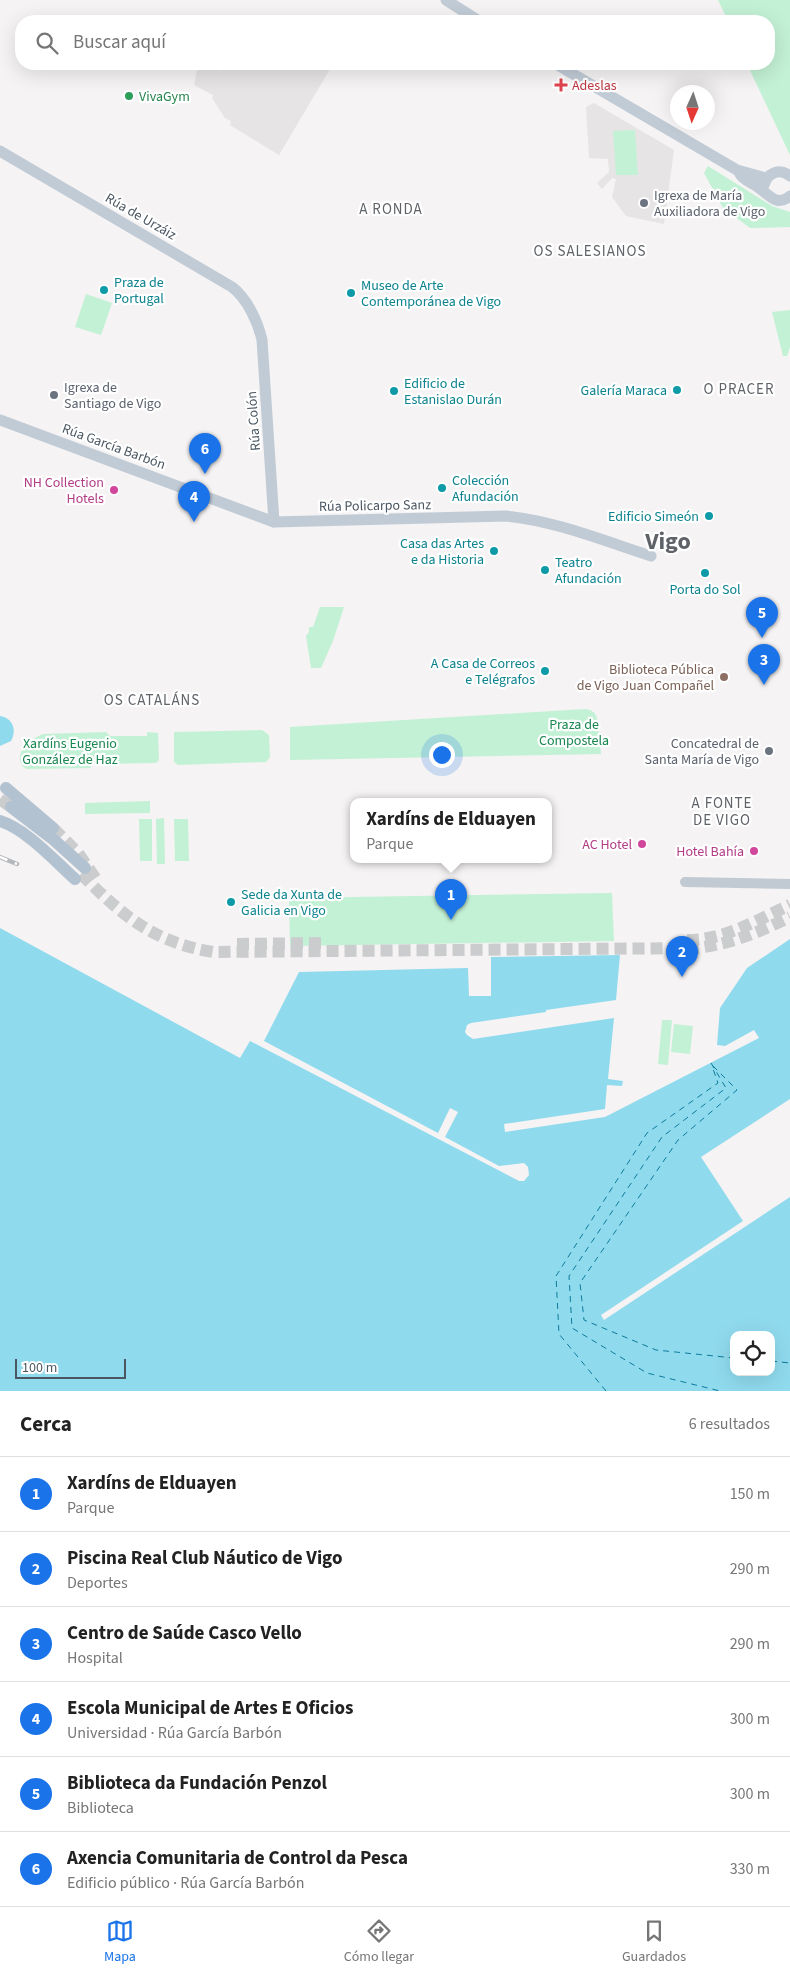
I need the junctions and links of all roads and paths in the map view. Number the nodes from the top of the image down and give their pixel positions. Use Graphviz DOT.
graph roads {
  1 [pos="446,0"];
  2 [pos="470,15"];
  3 [pos="566,70"];
  4 [pos="0,151"];
  5 [pos="737,170"];
  6 [pos="790,176"];
  7 [pos="766,178"];
  8 [pos="766,194"];
  9 [pos="787,200"];
  10 [pos="254,319"];
  11 [pos="0,420"];
  12 [pos="274,522"];
  13 [pos="651,556"];
  14 [pos="6,788"];
  15 [pos="6,814"];
  16 [pos="54,828"];
  17 [pos="685,882"];
  18 [pos="790,884"];
  1 -- 2 [label="main road"];
  3 -- 5 [label="main road"];
  4 -- 10 [label="main road, Rúa de Urzáiz"];
  5 -- 7 [label="main road"];
  5 -- 8 [label="main road"];
  6 -- 7 [label="main road"];
  7 -- 8 [label="main road"];
  8 -- 9 [label="main road"];
  10 -- 12 [label="main road, Rúa Colón"];
  11 -- 12 [label="main road, Rúa García Barbón"];
  12 -- 13 [label="main road, Rúa Policarpo Sanz"];
  14 -- 16 [label="main road"];
  15 -- 15 [label="main road"];
  17 -- 18 [label="street"];
}
